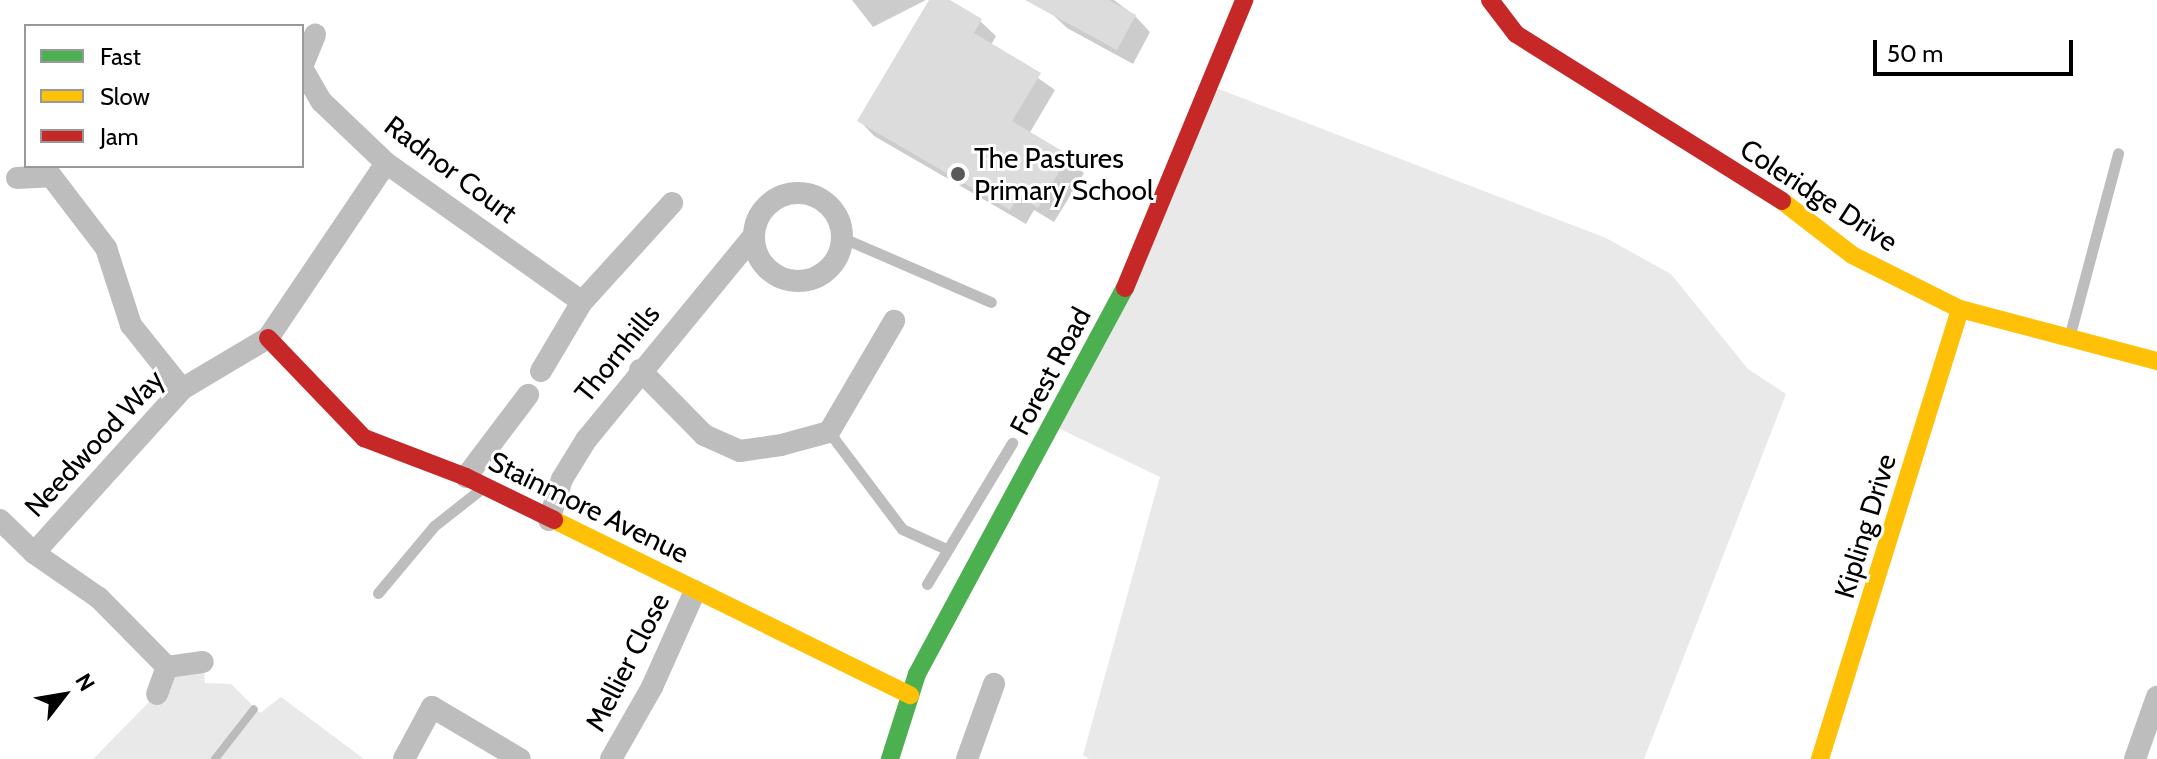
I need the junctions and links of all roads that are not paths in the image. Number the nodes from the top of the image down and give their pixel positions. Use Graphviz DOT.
graph roads {
  1 [pos="1244,0"];
  2 [pos="1490,0"];
  3 [pos="315,34"];
  4 [pos="304,62"];
  5 [pos="304,70"];
  6 [pos="2118,153"];
  7 [pos="386,163"];
  8 [pos="54,171"];
  9 [pos="17,178"];
  10 [pos="672,203"];
  11 [pos="753,237"];
  12 [pos="843,238"];
  13 [pos="582,302"];
  14 [pos="991,302"];
  15 [pos="1960,309"];
  16 [pos="894,321"];
  17 [pos="268,338"];
  18 [pos="2069,339"];
  19 [pos="2157,361"];
  20 [pos="640,370"];
  21 [pos="541,371"];
  22 [pos="182,389"];
  23 [pos="528,395"];
  24 [pos="829,432"];
  25 [pos="1012,443"];
  26 [pos="475,482"];
  27 [pos="0,520"];
  28 [pos="549,520"];
  29 [pos="946,549"];
  30 [pos="34,553"];
  31 [pos="927,584"];
  32 [pos="695,591"];
  33 [pos="378,593"];
  34 [pos="203,662"];
  35 [pos="167,667"];
  36 [pos="994,684"];
  37 [pos="157,694"];
  38 [pos="910,695"];
  39 [pos="2157,697"];
  40 [pos="404,759"];
  41 [pos="520,759"];
  42 [pos="611,759"];
  43 [pos="890,759"];
  44 [pos="967,759"];
  45 [pos="1820,759"];
  46 [pos="2135,759"];
  1 -- 38 [label="street, Forest Road"];
  2 -- 15 [label="street, Coleridge Drive"];
  3 -- 4 [label="street"];
  5 -- 7 [label="street, Radnor Court"];
  6 -- 18 [label="lane"];
  7 -- 13 [label="street, Radnor Court"];
  7 -- 17 [label="street, Needwood Way"];
  8 -- 9 [label="street"];
  8 -- 22 [label="street"];
  10 -- 13 [label="street"];
  11 -- 12 [label="street, Thornhills"];
  11 -- 12 [label="street"];
  11 -- 20 [label="street, Thornhills"];
  12 -- 14 [label="lane"];
  13 -- 21 [label="street"];
  15 -- 18 [label="street, Coleridge Drive"];
  15 -- 45 [label="street, Kipling Drive"];
  16 -- 24 [label="street"];
  17 -- 22 [label="street, Needwood Way"];
  17 -- 26 [label="street, Stainmore Avenue"];
  18 -- 19 [label="street, Coleridge Drive"];
  20 -- 24 [label="street"];
  20 -- 28 [label="street, Thornhills"];
  22 -- 30 [label="street, Needwood Way"];
  23 -- 26 [label="street"];
  24 -- 29 [label="lane"];
  25 -- 29 [label="lane"];
  26 -- 28 [label="street, Stainmore Avenue"];
  26 -- 33 [label="lane"];
  27 -- 30 [label="street"];
  28 -- 32 [label="street, Stainmore Avenue"];
  29 -- 31 [label="lane"];
  30 -- 35 [label="street"];
  32 -- 38 [label="street, Stainmore Avenue"];
  32 -- 42 [label="street, Mellier Close"];
  34 -- 35 [label="street"];
  35 -- 37 [label="street"];
  36 -- 44 [label="street"];
  38 -- 43 [label="street, Forest Road"];
  39 -- 46 [label="street"];
  40 -- 41 [label="street"];
}
